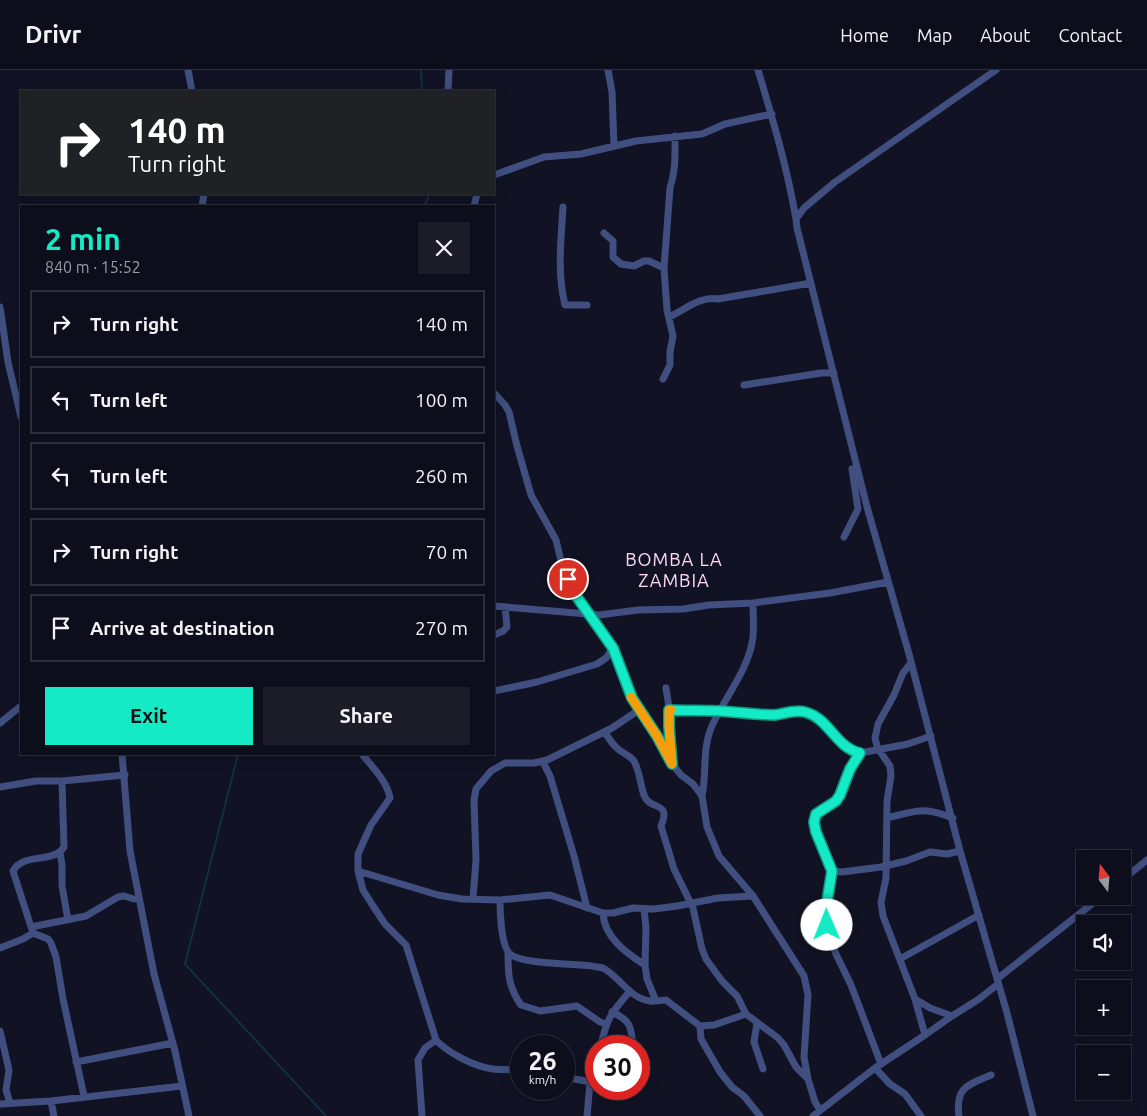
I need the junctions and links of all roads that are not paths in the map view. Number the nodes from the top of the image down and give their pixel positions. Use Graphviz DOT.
graph roads {
  1 [pos="188,70"];
  2 [pos="449,70"];
  3 [pos="608,70"];
  4 [pos="758,70"];
  5 [pos="996,70"];
  6 [pos="192,90"];
  7 [pos="448,90"];
  8 [pos="772,114"];
  9 [pos="675,136"];
  10 [pos="614,146"];
  11 [pos="495,175"];
  12 [pos="562,207"];
  13 [pos="796,219"];
  14 [pos="604,234"];
  15 [pos="664,268"];
  16 [pos="811,284"];
  17 [pos="587,305"];
  18 [pos="0,307"];
  19 [pos="669,318"];
  20 [pos="834,372"];
  21 [pos="663,379"];
  22 [pos="744,385"];
  23 [pos="495,394"];
  24 [pos="20,413"];
  25 [pos="852,459"];
  26 [pos="844,536"];
  27 [pos="888,582"];
  28 [pos="753,602"];
  29 [pos="495,606"];
  30 [pos="505,607"];
  31 [pos="588,613"];
  32 [pos="495,635"];
  33 [pos="613,648"];
  34 [pos="911,662"];
  35 [pos="666,688"];
  36 [pos="495,692"];
  37 [pos="20,707"];
  38 [pos="639,710"];
  39 [pos="669,710"];
  40 [pos="721,711"];
  41 [pos="0,723"];
  42 [pos="604,732"];
  43 [pos="931,736"];
  44 [pos="879,750"];
  45 [pos="860,753"];
  46 [pos="122,755"];
  47 [pos="363,755"];
  48 [pos="543,762"];
  49 [pos="672,764"];
  50 [pos="125,775"];
  51 [pos="62,782"];
  52 [pos="0,787"];
  53 [pos="702,796"];
  54 [pos="887,818"];
  55 [pos="953,818"];
  56 [pos="960,851"];
  57 [pos="60,852"];
  58 [pos="1147,860"];
  59 [pos="887,864"];
  60 [pos="358,871"];
  61 [pos="832,871"];
  62 [pos="1131,873"];
  63 [pos="753,896"];
  64 [pos="134,899"];
  65 [pos="473,899"];
  66 [pos="500,900"];
  67 [pos="691,904"];
  68 [pos="1091,905"];
  69 [pos="588,908"];
  70 [pos="644,909"];
  71 [pos="603,913"];
  72 [pos="979,915"];
  73 [pos="68,920"];
  74 [pos="32,930"];
  75 [pos="0,948"];
  76 [pos="508,952"];
  77 [pos="900,959"];
  78 [pos="644,965"];
  79 [pos="998,981"];
  80 [pos="630,991"];
  81 [pos="915,999"];
  82 [pos="656,1001"];
  83 [pos="612,1012"];
  84 [pos="746,1014"];
  85 [pos="952,1016"];
  86 [pos="757,1023"];
  87 [pos="606,1024"];
  88 [pos="700,1026"];
  89 [pos="0,1031"];
  90 [pos="604,1035"];
  91 [pos="632,1035"];
  92 [pos="926,1035"];
  93 [pos="436,1040"];
  94 [pos="173,1043"];
  95 [pos="76,1062"];
  96 [pos="878,1066"];
  97 [pos="510,1070"];
  98 [pos="763,1070"];
  99 [pos="991,1075"];
  100 [pos="808,1079"];
  101 [pos="182,1086"];
  102 [pos="84,1096"];
  103 [pos="590,1100"];
  104 [pos="51,1101"];
  105 [pos="10,1103"];
  106 [pos="0,1104"];
  107 [pos="817,1114"];
  108 [pos="54,1116"];
  109 [pos="189,1116"];
  110 [pos="422,1116"];
  111 [pos="587,1116"];
  112 [pos="760,1116"];
  113 [pos="921,1116"];
  114 [pos="959,1116"];
  115 [pos="1033,1116"];
  1 -- 6 [label="street"];
  2 -- 7 [label="street"];
  3 -- 10 [label="street"];
  4 -- 8 [label="street"];
  5 -- 13 [label="street"];
  8 -- 9 [label="street"];
  8 -- 13 [label="street"];
  9 -- 10 [label="street"];
  9 -- 15 [label="street"];
  10 -- 11 [label="street"];
  12 -- 17 [label="street"];
  13 -- 16 [label="street"];
  14 -- 15 [label="street"];
  15 -- 19 [label="street"];
  16 -- 19 [label="street"];
  16 -- 20 [label="street"];
  18 -- 24 [label="street"];
  19 -- 21 [label="street"];
  20 -- 22 [label="street"];
  20 -- 27 [label="street"];
  23 -- 31 [label="street"];
  25 -- 26 [label="street"];
  27 -- 28 [label="street"];
  27 -- 34 [label="street"];
  28 -- 31 [label="street"];
  28 -- 40 [label="street"];
  29 -- 30 [label="street"];
  30 -- 31 [label="street"];
  30 -- 32 [label="street"];
  31 -- 33 [label="street"];
  33 -- 36 [label="street"];
  33 -- 38 [label="street"];
  34 -- 43 [label="street"];
  34 -- 44 [label="street"];
  35 -- 39 [label="street"];
  37 -- 41 [label="street"];
  38 -- 42 [label="street"];
  38 -- 49 [label="street"];
  39 -- 40 [label="street"];
  39 -- 49 [label="street"];
  40 -- 45 [label="street"];
  40 -- 53 [label="street"];
  42 -- 48 [label="street"];
  42 -- 67 [label="street"];
  43 -- 44 [label="street"];
  43 -- 55 [label="street"];
  44 -- 45 [label="street"];
  44 -- 54 [label="street"];
  45 -- 61 [label="street"];
  46 -- 50 [label="street"];
  47 -- 60 [label="street"];
  48 -- 65 [label="street"];
  48 -- 69 [label="street"];
  49 -- 53 [label="street"];
  50 -- 51 [label="street"];
  50 -- 94 [label="street"];
  51 -- 52 [label="street"];
  51 -- 57 [label="street"];
  53 -- 63 [label="street"];
  54 -- 55 [label="street"];
  54 -- 59 [label="street"];
  55 -- 56 [label="street"];
  56 -- 59 [label="street"];
  56 -- 72 [label="street"];
  57 -- 73 [label="street"];
  57 -- 74 [label="street"];
  58 -- 62 [label="street"];
  59 -- 61 [label="street"];
  59 -- 77 [label="street"];
  60 -- 65 [label="street"];
  60 -- 93 [label="street"];
  61 -- 96 [label="street"];
  63 -- 67 [label="street"];
  63 -- 100 [label="street"];
  64 -- 73 [label="street"];
  65 -- 66 [label="street"];
  66 -- 69 [label="street"];
  66 -- 76 [label="street"];
  67 -- 70 [label="street"];
  67 -- 84 [label="street"];
  68 -- 79 [label="street"];
  69 -- 71 [label="street"];
  70 -- 71 [label="street"];
  70 -- 78 [label="street"];
  71 -- 78 [label="street"];
  72 -- 77 [label="street"];
  72 -- 79 [label="street"];
  73 -- 74 [label="street"];
  74 -- 75 [label="street"];
  74 -- 95 [label="street"];
  76 -- 80 [label="street"];
  76 -- 87 [label="street"];
  77 -- 81 [label="street"];
  78 -- 82 [label="street"];
  79 -- 85 [label="street"];
  79 -- 115 [label="street"];
  80 -- 82 [label="street"];
  80 -- 83 [label="street"];
  81 -- 85 [label="street"];
  81 -- 92 [label="street"];
  82 -- 88 [label="street"];
  83 -- 87 [label="street"];
  83 -- 91 [label="street"];
  84 -- 86 [label="street"];
  84 -- 88 [label="street"];
  85 -- 92 [label="street"];
  86 -- 98 [label="street"];
  86 -- 100 [label="street"];
  87 -- 90 [label="street"];
  88 -- 112 [label="street"];
  89 -- 105 [label="street"];
  92 -- 96 [label="street"];
  93 -- 97 [label="street"];
  93 -- 110 [label="street"];
  94 -- 95 [label="street"];
  94 -- 101 [label="street"];
  95 -- 102 [label="street"];
  96 -- 107 [label="street"];
  96 -- 113 [label="street"];
  99 -- 114 [label="street"];
  100 -- 107 [label="street"];
  101 -- 102 [label="street"];
  101 -- 109 [label="street"];
  102 -- 104 [label="street"];
  103 -- 111 [label="street"];
  104 -- 105 [label="street"];
  104 -- 108 [label="street"];
  105 -- 106 [label="street"];
}
